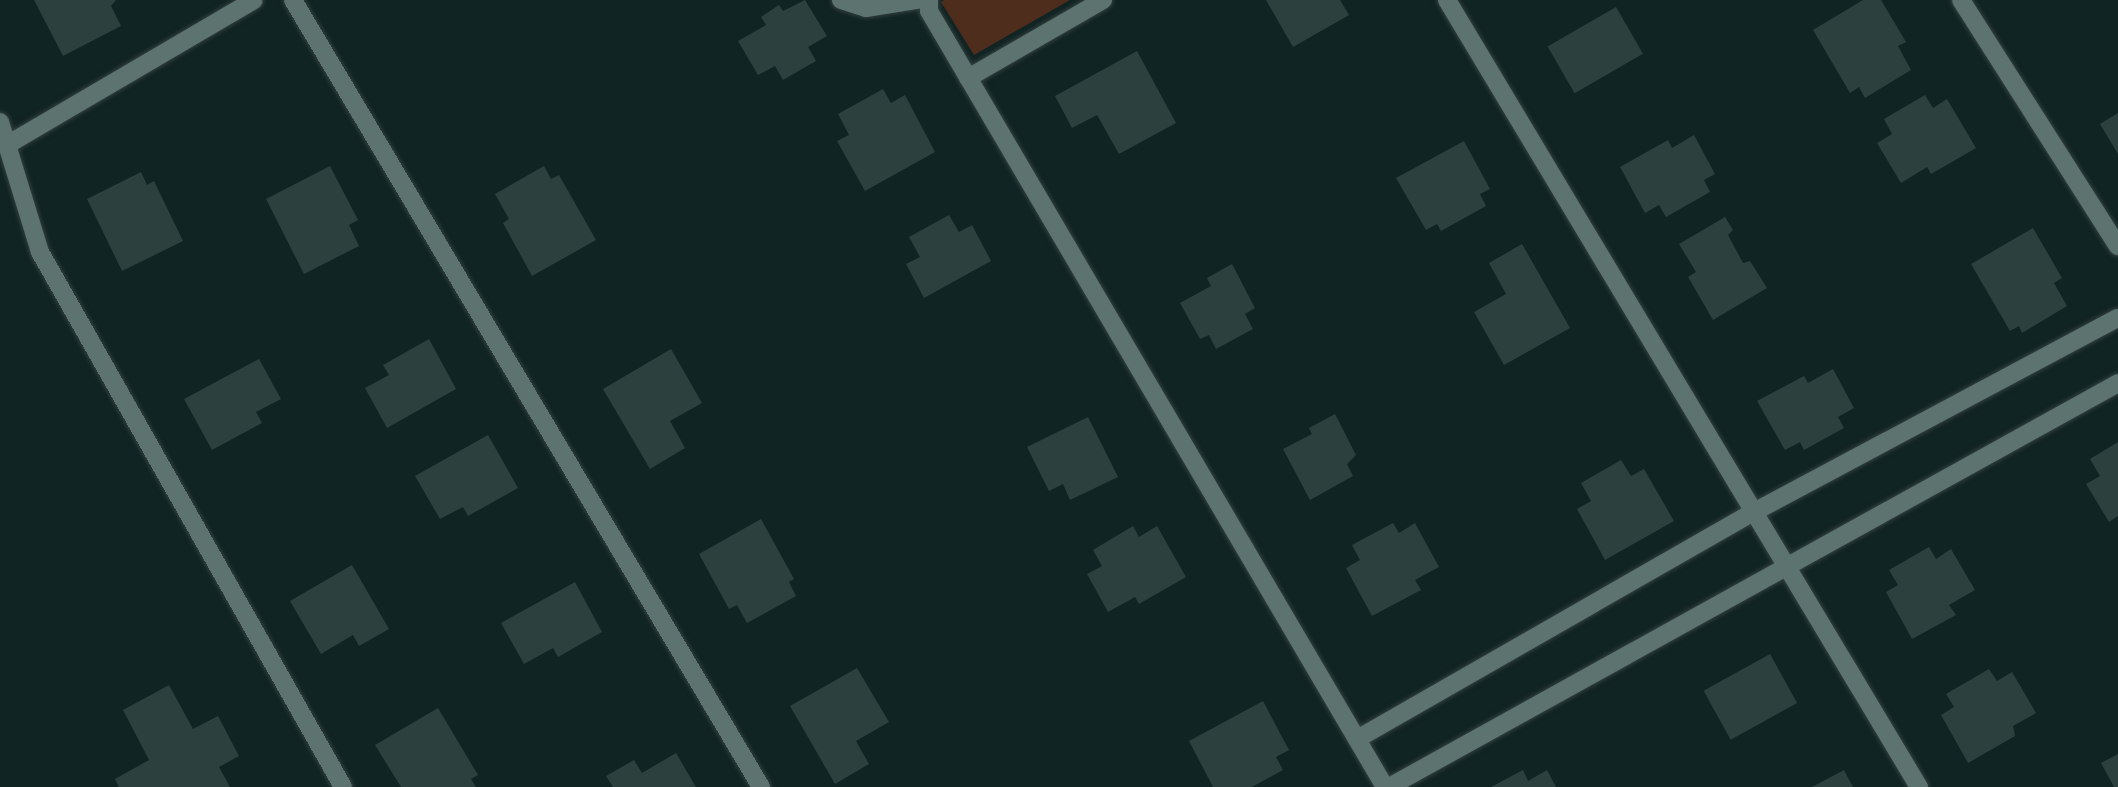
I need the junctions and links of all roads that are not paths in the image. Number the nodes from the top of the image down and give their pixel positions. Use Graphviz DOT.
graph roads {
  1 [pos="254,0"];
  2 [pos="293,0"];
  3 [pos="841,0"];
  4 [pos="917,0"];
  5 [pos="929,0"];
  6 [pos="1102,0"];
  7 [pos="1447,0"];
  8 [pos="1961,0"];
  9 [pos="968,78"];
  10 [pos="0,122"];
  11 [pos="7,145"];
  12 [pos="2118,246"];
  13 [pos="2118,318"];
  14 [pos="2118,383"];
  15 [pos="1754,512"];
  16 [pos="1788,569"];
  17 [pos="1357,739"];
  18 [pos="343,787"];
  19 [pos="761,787"];
  20 [pos="1387,787"];
  21 [pos="1919,787"];
  1 -- 11 [label="street"];
  2 -- 19 [label="street"];
  3 -- 4 [label="street"];
  5 -- 9 [label="street"];
  6 -- 9 [label="street"];
  7 -- 15 [label="street"];
  8 -- 12 [label="street"];
  9 -- 17 [label="street"];
  10 -- 11 [label="street"];
  11 -- 18 [label="street"];
  13 -- 15 [label="street"];
  14 -- 16 [label="street"];
  15 -- 16 [label="street"];
  15 -- 17 [label="street"];
  16 -- 20 [label="street"];
  16 -- 21 [label="street"];
  17 -- 20 [label="street"];
}
